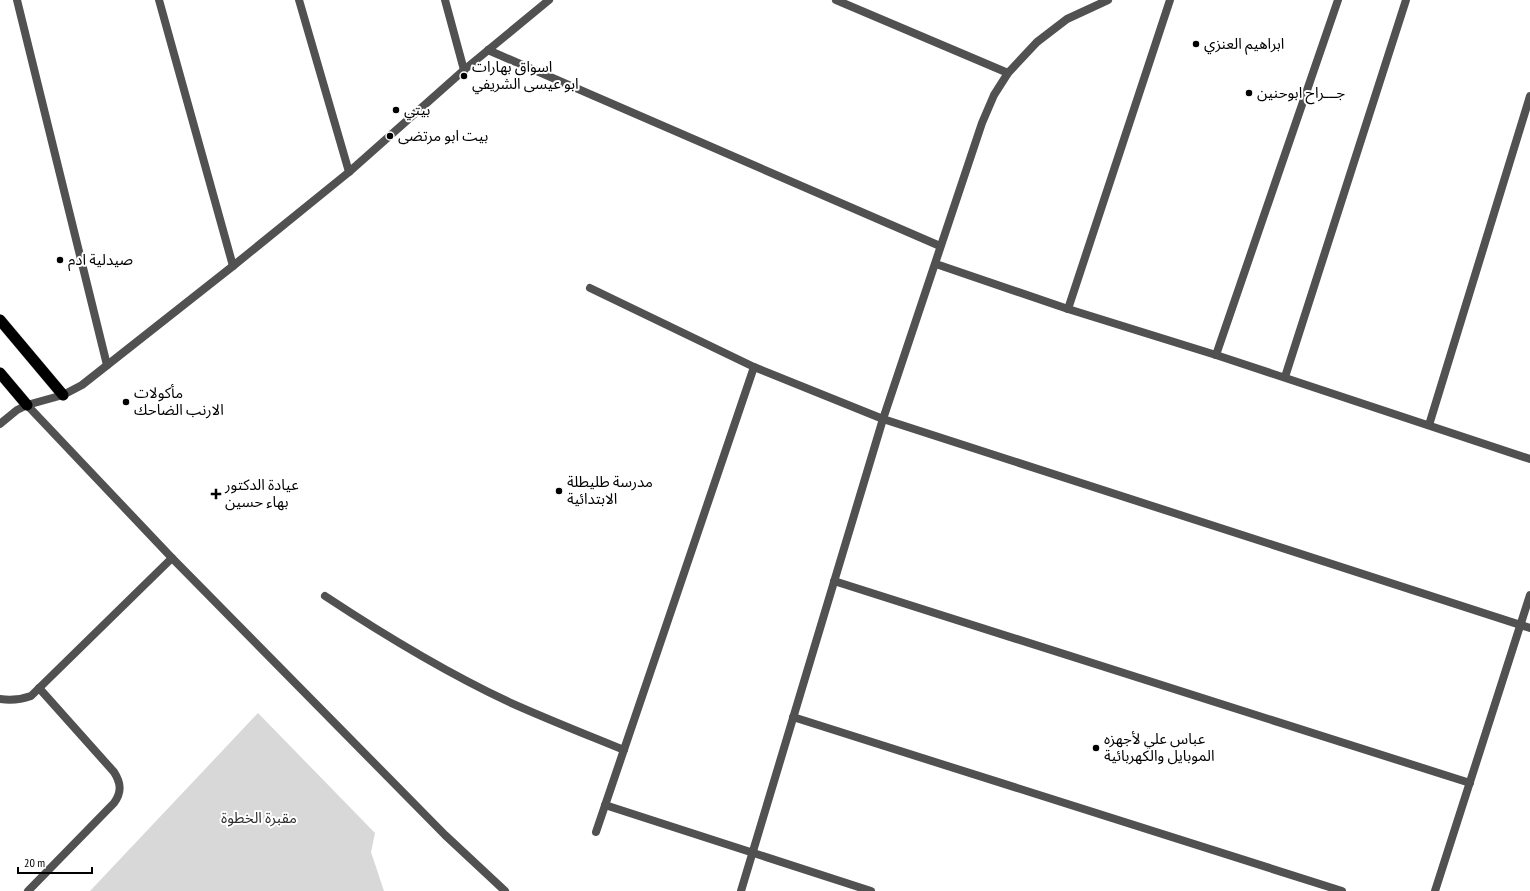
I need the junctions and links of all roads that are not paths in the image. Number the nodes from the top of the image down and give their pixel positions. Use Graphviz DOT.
graph roads {
  1 [pos="17,0"];
  2 [pos="158,0"];
  3 [pos="298,0"];
  4 [pos="445,0"];
  5 [pos="549,0"];
  6 [pos="836,0"];
  7 [pos="1108,0"];
  8 [pos="1170,0"];
  9 [pos="1338,0"];
  10 [pos="1406,0"];
  11 [pos="488,50"];
  12 [pos="464,70"];
  13 [pos="1008,73"];
  14 [pos="1530,96"];
  15 [pos="349,172"];
  16 [pos="940,246"];
  17 [pos="936,264"];
  18 [pos="233,266"];
  19 [pos="590,288"];
  20 [pos="1068,309"];
  21 [pos="0,320"];
  22 [pos="1216,355"];
  23 [pos="108,365"];
  24 [pos="754,367"];
  25 [pos="0,373"];
  26 [pos="1285,378"];
  27 [pos="63,395"];
  28 [pos="27,404"];
  29 [pos="883,419"];
  30 [pos="0,424"];
  31 [pos="1429,425"];
  32 [pos="1530,459"];
  33 [pos="172,558"];
  34 [pos="834,581"];
  35 [pos="325,596"];
  36 [pos="1530,596"];
  37 [pos="1521,625"];
  38 [pos="1530,628"];
  39 [pos="39,688"];
  40 [pos="0,699"];
  41 [pos="793,717"];
  42 [pos="624,750"];
  43 [pos="1470,783"];
  44 [pos="605,806"];
  45 [pos="596,832"];
  46 [pos="752,853"];
  47 [pos="28,891"];
  48 [pos="505,891"];
  49 [pos="740,891"];
  50 [pos="872,891"];
  51 [pos="1342,891"];
  52 [pos="1434,891"];
  1 -- 23 [label="street"];
  2 -- 18 [label="street"];
  3 -- 15 [label="street"];
  4 -- 12 [label="street"];
  5 -- 11 [label="street"];
  6 -- 13 [label="street"];
  7 -- 13 [label="street"];
  8 -- 20 [label="street"];
  9 -- 22 [label="street"];
  10 -- 26 [label="street"];
  11 -- 12 [label="street"];
  11 -- 16 [label="street"];
  12 -- 15 [label="street"];
  13 -- 16 [label="street"];
  14 -- 31 [label="street"];
  15 -- 18 [label="street"];
  16 -- 17 [label="street"];
  17 -- 20 [label="street"];
  17 -- 29 [label="street"];
  18 -- 23 [label="street"];
  19 -- 24 [label="street"];
  20 -- 22 [label="street"];
  21 -- 27 [label="highway"];
  22 -- 26 [label="street"];
  23 -- 27 [label="street"];
  24 -- 29 [label="street"];
  24 -- 42 [label="street"];
  25 -- 28 [label="highway"];
  26 -- 31 [label="street"];
  27 -- 28 [label="street"];
  28 -- 30 [label="street"];
  28 -- 33 [label="street"];
  29 -- 34 [label="street"];
  29 -- 37 [label="street"];
  31 -- 32 [label="street"];
  33 -- 39 [label="street"];
  33 -- 48 [label="street"];
  34 -- 41 [label="street"];
  34 -- 43 [label="street"];
  35 -- 42 [label="street"];
  36 -- 37 [label="street"];
  37 -- 38 [label="street"];
  37 -- 43 [label="street"];
  39 -- 40 [label="street"];
  39 -- 47 [label="street"];
  41 -- 46 [label="street"];
  41 -- 51 [label="street"];
  42 -- 44 [label="street"];
  43 -- 52 [label="street"];
  44 -- 45 [label="street"];
  44 -- 46 [label="street"];
  46 -- 49 [label="street"];
  46 -- 50 [label="street"];
}
